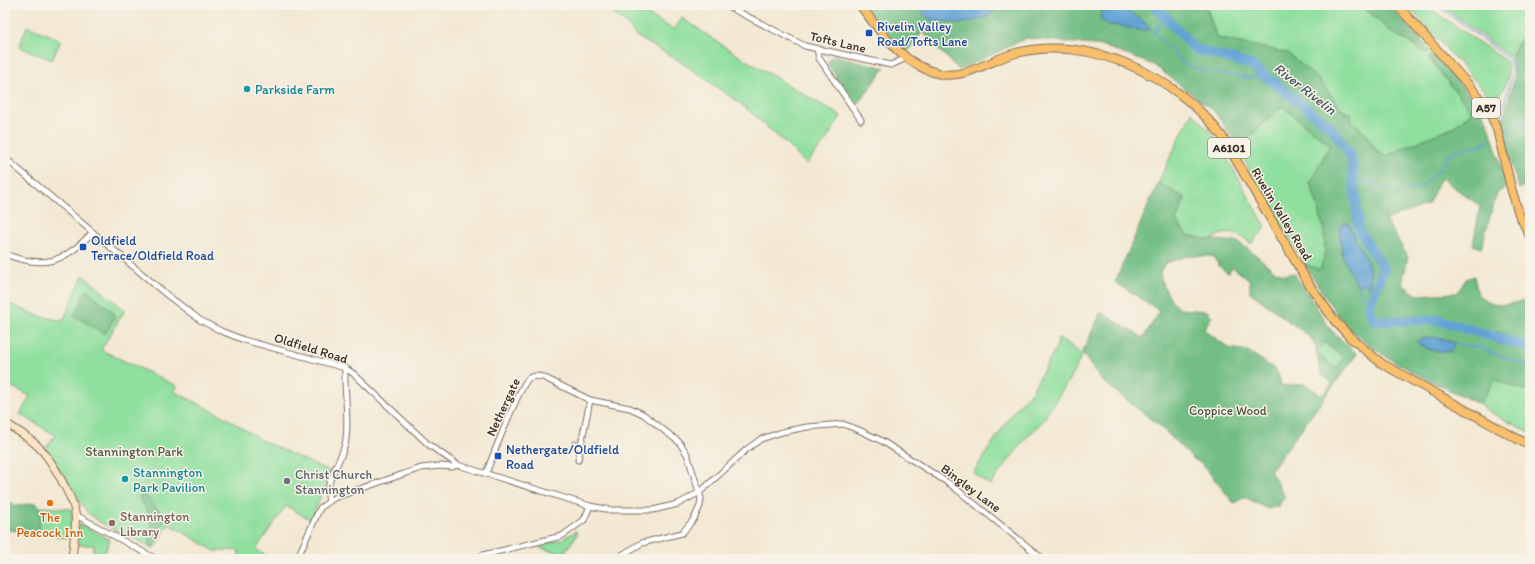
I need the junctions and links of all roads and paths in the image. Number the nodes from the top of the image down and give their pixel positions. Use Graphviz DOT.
graph roads {
  1 [pos="725,5"];
  2 [pos="860,5"];
  3 [pos="1397,5"];
  4 [pos="817,49"];
  5 [pos="906,58"];
  6 [pos="861,120"];
  7 [pos="5,158"];
  8 [pos="92,233"];
  9 [pos="1530,236"];
  10 [pos="5,254"];
  11 [pos="345,368"];
  12 [pos="590,400"];
  13 [pos="5,424"];
  14 [pos="575,444"];
  15 [pos="582,446"];
  16 [pos="1530,446"];
  17 [pos="578,460"];
  18 [pos="458,465"];
  19 [pos="486,474"];
  20 [pos="700,492"];
  21 [pos="329,501"];
  22 [pos="590,506"];
  23 [pos="76,515"];
  24 [pos="72,559"];
  25 [pos="156,559"];
  26 [pos="296,559"];
  27 [pos="476,559"];
  28 [pos="615,559"];
  29 [pos="1043,559"];
  1 -- 4 [label="street, Tofts Lane"];
  2 -- 5 [label="main road, Rivelin Valley Road / A6101"];
  3 -- 9 [label="main road, A57"];
  4 -- 5 [label="street, Tofts Lane"];
  4 -- 6 [label="street"];
  5 -- 16 [label="main road, Rivelin Valley Road / A6101"];
  7 -- 8 [label="street, Oldfield Road"];
  8 -- 10 [label="street"];
  8 -- 11 [label="street, Oldfield Road"];
  11 -- 18 [label="street, Oldfield Road"];
  11 -- 21 [label="street"];
  12 -- 15 [label="street"];
  12 -- 19 [label="street, Nethergate"];
  12 -- 20 [label="street, Nethergate"];
  13 -- 23 [label="main road"];
  14 -- 15 [label="street"];
  15 -- 17 [label="street"];
  18 -- 19 [label="street, Oldfield Road"];
  18 -- 21 [label="street"];
  19 -- 22 [label="street, Oldfield Road"];
  20 -- 22 [label="street, Oldfield Road"];
  20 -- 28 [label="street"];
  20 -- 29 [label="street, Bingley Lane"];
  21 -- 26 [label="street"];
  22 -- 27 [label="street"];
  23 -- 24 [label="main road"];
  23 -- 25 [label="street"];
}
